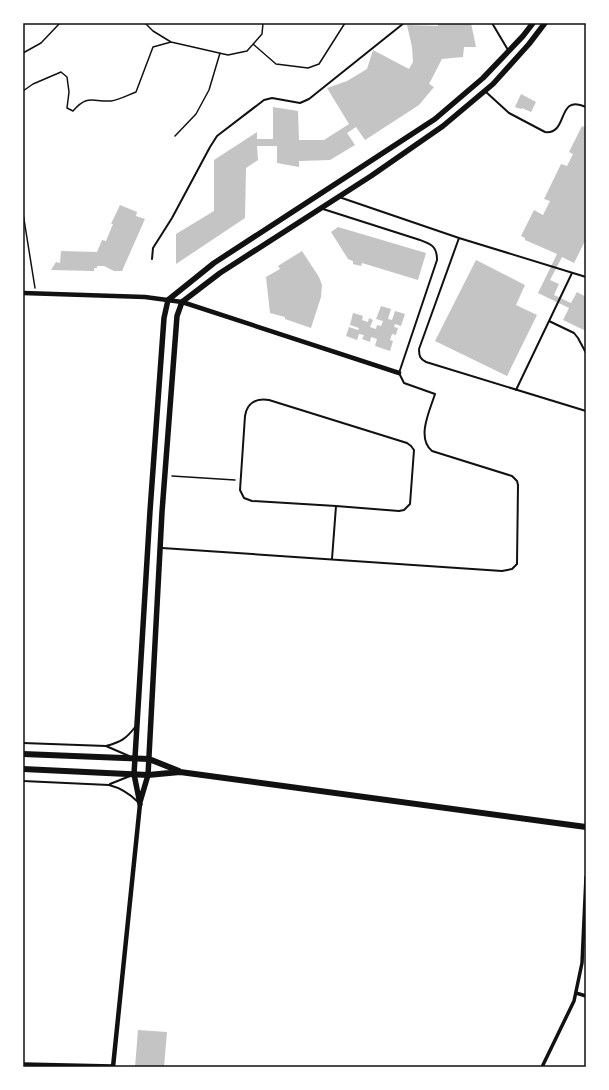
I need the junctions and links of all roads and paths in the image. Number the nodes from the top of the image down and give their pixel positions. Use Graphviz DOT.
graph roads {
  1 [pos="60,23"];
  2 [pos="145,23"];
  3 [pos="262,23"];
  4 [pos="345,23"];
  5 [pos="404,23"];
  6 [pos="492,23"];
  7 [pos="533,23"];
  8 [pos="545,23"];
  9 [pos="171,42"];
  10 [pos="253,44"];
  11 [pos="509,51"];
  12 [pos="23,53"];
  13 [pos="220,53"];
  14 [pos="23,91"];
  15 [pos="485,91"];
  16 [pos="586,107"];
  17 [pos="175,136"];
  18 [pos="338,197"];
  19 [pos="320,208"];
  20 [pos="23,213"];
  21 [pos="459,238"];
  22 [pos="152,259"];
  23 [pos="572,273"];
  24 [pos="586,277"];
  25 [pos="23,293"];
  26 [pos="36,294"];
  27 [pos="168,300"];
  28 [pos="182,302"];
  29 [pos="549,321"];
  30 [pos="586,353"];
  31 [pos="399,373"];
  32 [pos="516,390"];
  33 [pos="586,411"];
  34 [pos="165,475"];
  35 [pos="240,480"];
  36 [pos="336,506"];
  37 [pos="160,547"];
  38 [pos="332,560"];
  39 [pos="138,724"];
  40 [pos="23,742"];
  41 [pos="106,746"];
  42 [pos="23,754"];
  43 [pos="135,759"];
  44 [pos="149,759"];
  45 [pos="23,770"];
  46 [pos="180,772"];
  47 [pos="134,774"];
  48 [pos="148,775"];
  49 [pos="23,781"];
  50 [pos="109,785"];
  51 [pos="140,804"];
  52 [pos="586,827"];
  53 [pos="586,877"];
  54 [pos="576,993"];
  55 [pos="586,996"];
  56 [pos="23,1064"];
  57 [pos="113,1066"];
  58 [pos="542,1067"];
  1 -- 12 [label="path"];
  2 -- 9 [label="path"];
  3 -- 10 [label="path"];
  4 -- 10 [label="path"];
  5 -- 22 [label="lane"];
  6 -- 11 [label="lane"];
  7 -- 11 [label="main road"];
  8 -- 15 [label="main road"];
  9 -- 13 [label="path"];
  9 -- 14 [label="path"];
  10 -- 13 [label="path"];
  11 -- 27 [label="main road"];
  13 -- 17 [label="path"];
  15 -- 16 [label="lane"];
  15 -- 18 [label="main road"];
  18 -- 19 [label="main road"];
  18 -- 21 [label="lane"];
  19 -- 28 [label="main road"];
  19 -- 31 [label="lane"];
  20 -- 26 [label="path"];
  21 -- 23 [label="lane"];
  21 -- 32 [label="lane"];
  23 -- 24 [label="lane"];
  23 -- 29 [label="lane"];
  25 -- 26 [label="street"];
  26 -- 27 [label="street"];
  27 -- 28 [label="street"];
  27 -- 39 [label="main road"];
  28 -- 31 [label="street"];
  28 -- 34 [label="main road"];
  29 -- 30 [label="lane"];
  29 -- 32 [label="lane"];
  31 -- 38 [label="lane"];
  32 -- 33 [label="lane"];
  34 -- 35 [label="path"];
  34 -- 37 [label="main road"];
  35 -- 36 [label="lane"];
  35 -- 36 [label="lane"];
  36 -- 38 [label="lane"];
  37 -- 38 [label="lane"];
  37 -- 44 [label="main road"];
  39 -- 41 [label="lane"];
  39 -- 43 [label="main road"];
  40 -- 41 [label="lane"];
  41 -- 43 [label="lane"];
  42 -- 43 [label="main road"];
  43 -- 44 [label="main road"];
  43 -- 47 [label="main road"];
  44 -- 46 [label="main road"];
  44 -- 48 [label="main road"];
  45 -- 47 [label="main road"];
  46 -- 48 [label="main road"];
  46 -- 52 [label="main road"];
  47 -- 48 [label="main road"];
  47 -- 50 [label="lane"];
  47 -- 51 [label="main road"];
  48 -- 51 [label="main road"];
  49 -- 50 [label="lane"];
  50 -- 51 [label="lane"];
  51 -- 57 [label="street"];
  53 -- 54 [label="street"];
  54 -- 55 [label="street"];
  54 -- 58 [label="street"];
  56 -- 57 [label="street"];
}
